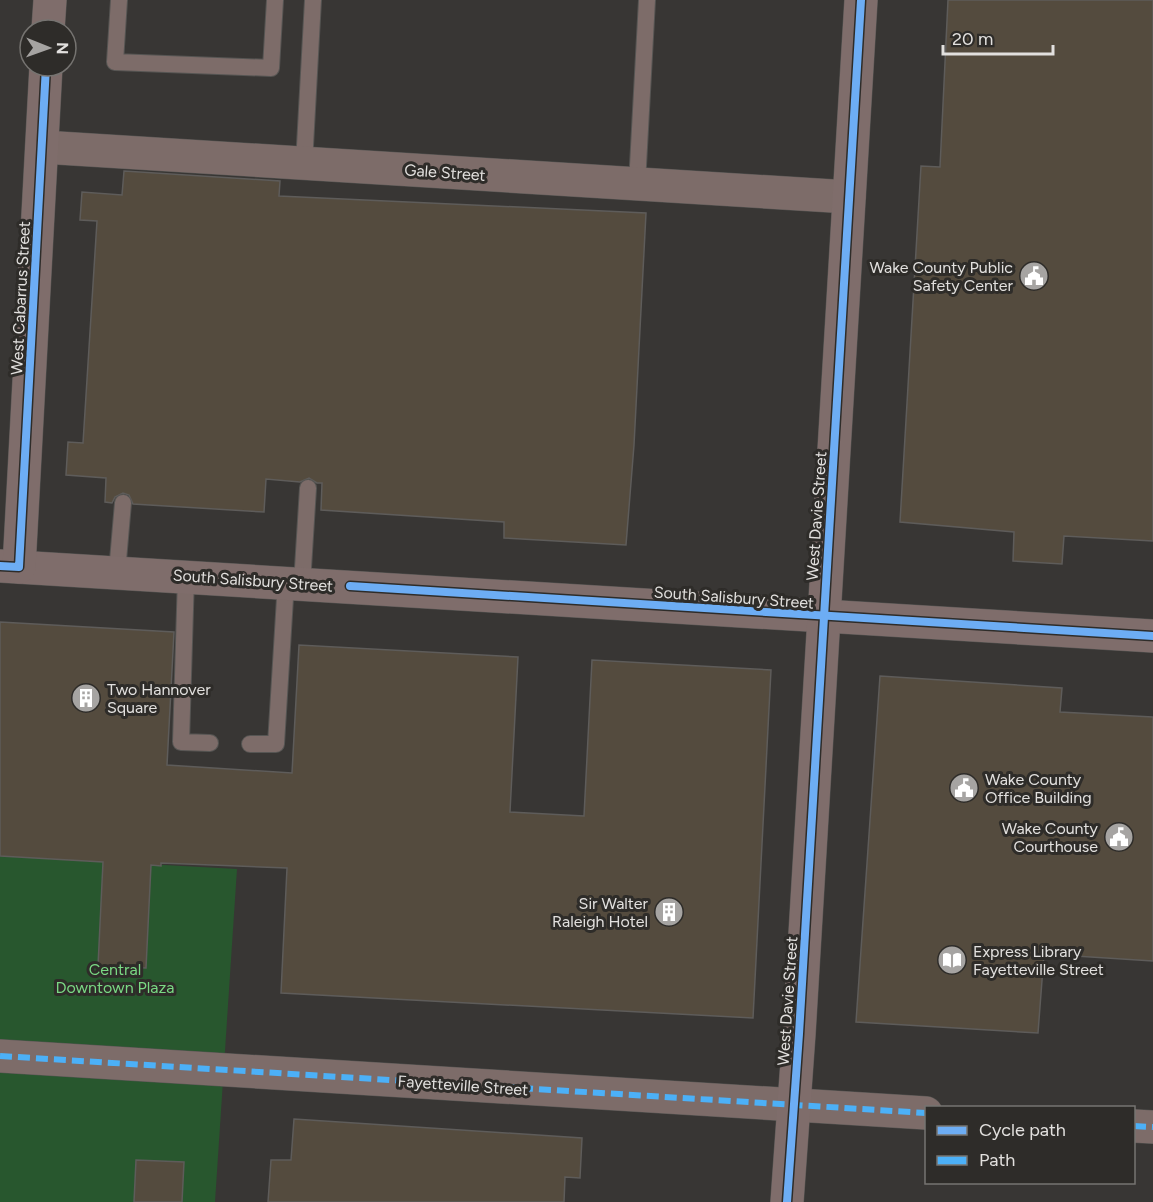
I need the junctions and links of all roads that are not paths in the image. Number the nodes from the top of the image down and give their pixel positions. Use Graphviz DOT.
graph roads {
  1 [pos="50,0"];
  2 [pos="119,0"];
  3 [pos="275,0"];
  4 [pos="313,0"];
  5 [pos="647,0"];
  6 [pos="861,0"];
  7 [pos="49,18"];
  8 [pos="45,78"];
  9 [pos="42,147"];
  10 [pos="304,164"];
  11 [pos="637,184"];
  12 [pos="849,197"];
  13 [pos="308,488"];
  14 [pos="123,503"];
  15 [pos="10,566"];
  16 [pos="117,572"];
  17 [pos="186,576"];
  18 [pos="294,583"];
  19 [pos="823,616"];
  20 [pos="1153,636"];
  21 [pos="210,743"];
  22 [pos="250,744"];
  23 [pos="0,1056"];
  24 [pos="793,1105"];
  25 [pos="925,1113"];
  26 [pos="1135,1126"];
  27 [pos="1153,1127"];
  28 [pos="787,1202"];
  1 -- 7 [label="street"];
  2 -- 3 [label="lane"];
  4 -- 10 [label="lane"];
  5 -- 11 [label="lane"];
  6 -- 12 [label="street, West Davie Street"];
  8 -- 9 [label="street, West Cabarrus Street"];
  9 -- 10 [label="street, Gale Street"];
  9 -- 15 [label="street, West Cabarrus Street"];
  10 -- 11 [label="street, Gale Street"];
  11 -- 12 [label="street, Gale Street"];
  12 -- 19 [label="street, West Davie Street"];
  13 -- 18 [label="lane"];
  14 -- 16 [label="lane"];
  15 -- 16 [label="street, South Salisbury Street"];
  16 -- 17 [label="street, South Salisbury Street"];
  17 -- 18 [label="street, South Salisbury Street"];
  17 -- 21 [label="lane"];
  18 -- 19 [label="street, South Salisbury Street"];
  18 -- 22 [label="lane"];
  19 -- 20 [label="street, South Salisbury Street"];
  19 -- 24 [label="street, West Davie Street"];
  23 -- 24 [label="street, Fayetteville Street"];
  24 -- 25 [label="street, Fayetteville Street"];
  24 -- 28 [label="street, West Davie Street"];
  26 -- 27 [label="street"];
}
